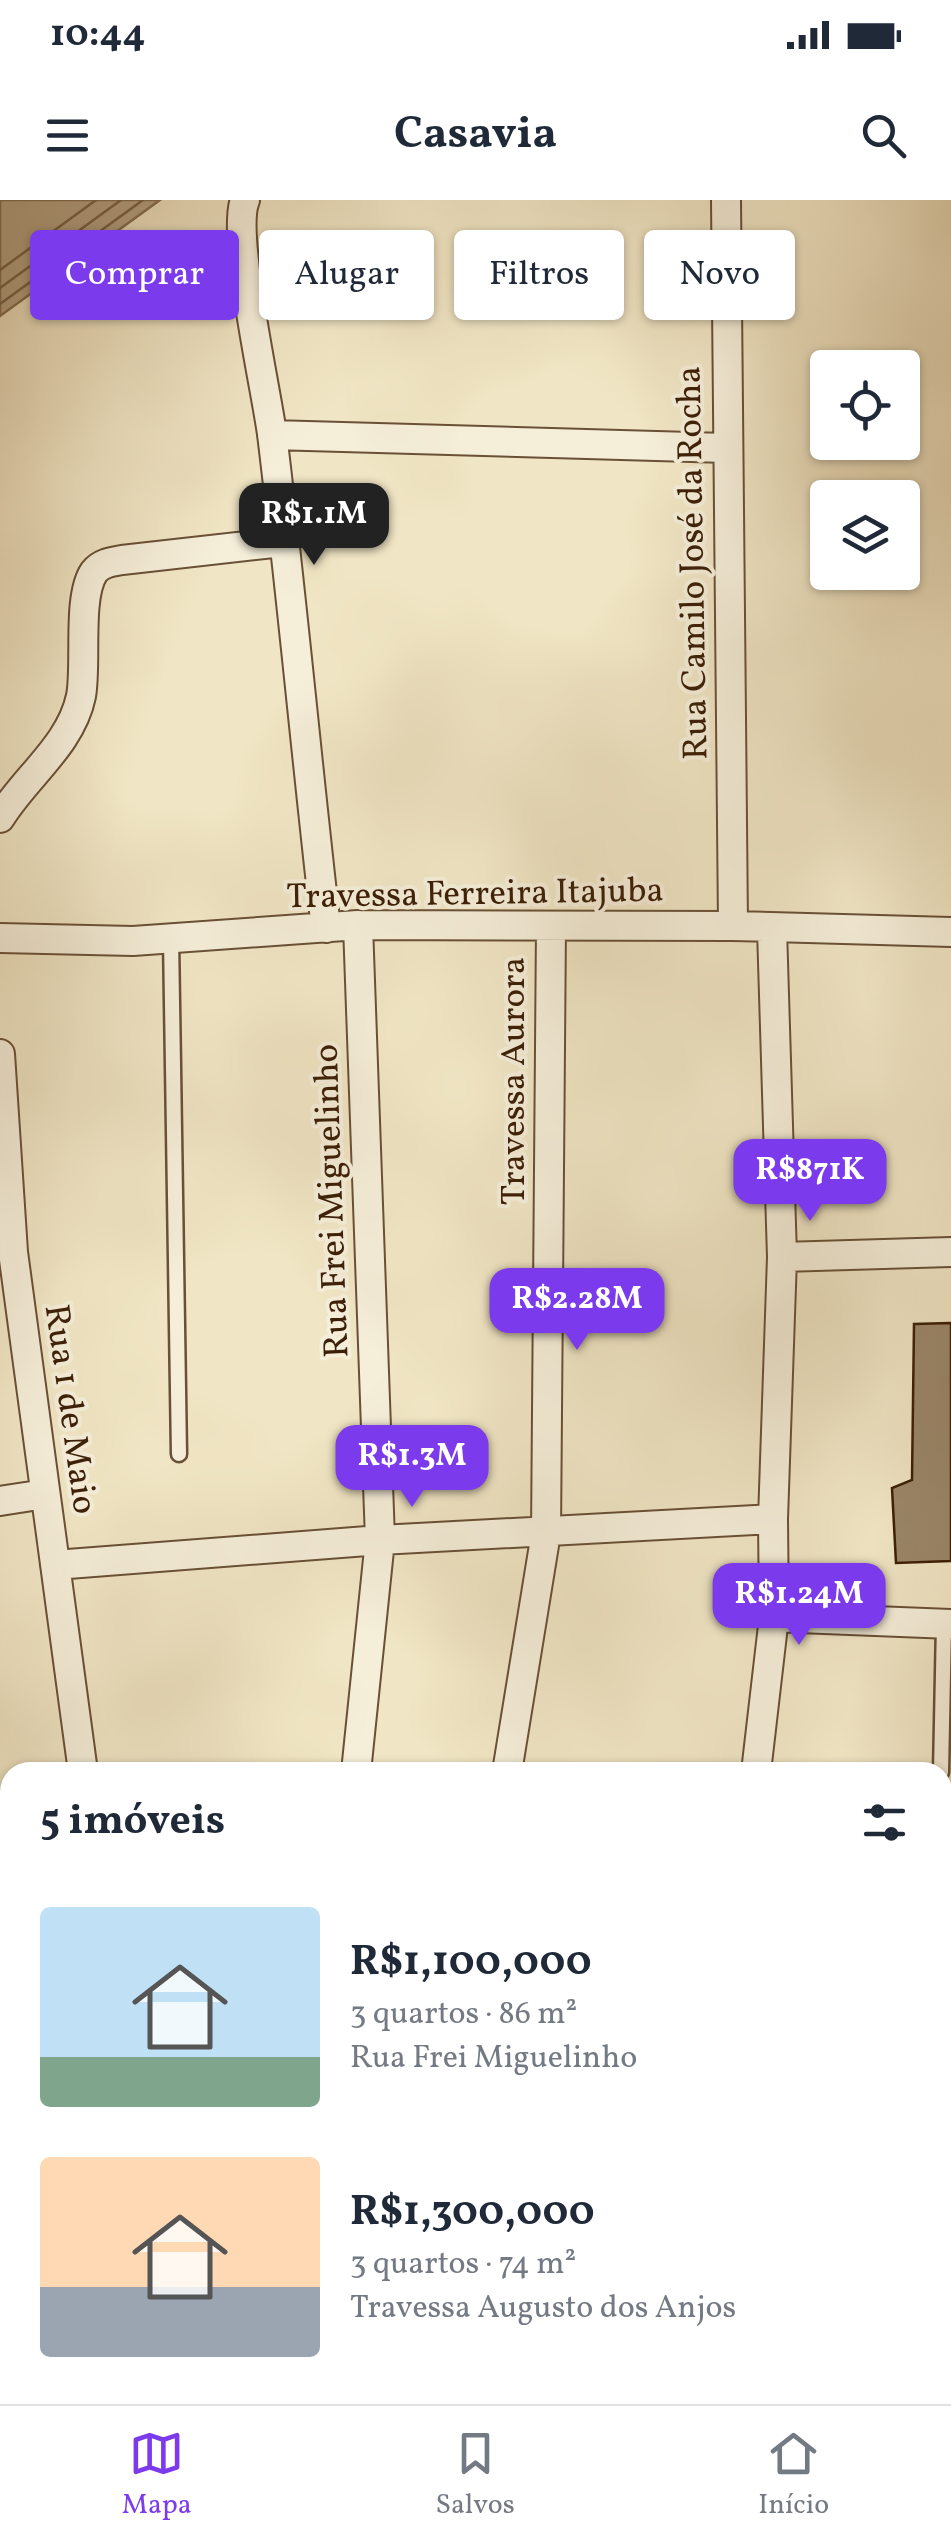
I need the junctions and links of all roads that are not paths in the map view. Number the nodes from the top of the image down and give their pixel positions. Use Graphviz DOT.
graph roads {
  1 [pos="245,200"];
  2 [pos="726,200"];
  3 [pos="272,435"];
  4 [pos="726,448"];
  5 [pos="282,542"];
  6 [pos="0,818"];
  7 [pos="358,925"];
  8 [pos="551,926"];
  9 [pos="732,926"];
  10 [pos="326,928"];
  11 [pos="772,929"];
  12 [pos="951,932"];
  13 [pos="0,938"];
  14 [pos="171,938"];
  15 [pos="0,1054"];
  16 [pos="951,1252"];
  17 [pos="7,1253"];
  18 [pos="782,1256"];
  19 [pos="179,1454"];
  20 [pos="46,1494"];
  21 [pos="0,1501"];
  22 [pos="773,1520"];
  23 [pos="546,1533"];
  24 [pos="380,1540"];
  25 [pos="55,1565"];
  26 [pos="774,1617"];
  27 [pos="948,1624"];
  28 [pos="81,1762"];
  29 [pos="357,1762"];
  30 [pos="510,1762"];
  31 [pos="757,1762"];
  32 [pos="941,1762"];
  1 -- 3 [label="street"];
  2 -- 4 [label="street, Rua Camilo José da Rocha"];
  3 -- 4 [label="street"];
  3 -- 5 [label="street"];
  4 -- 9 [label="street, Rua Camilo José da Rocha"];
  5 -- 6 [label="street"];
  5 -- 10 [label="street"];
  7 -- 8 [label="street, Travessa Ferreira Itajuba"];
  7 -- 10 [label="street, Travessa Ferreira Itajuba"];
  7 -- 24 [label="street, Rua Frei Miguelinho"];
  8 -- 9 [label="street, Travessa Ferreira Itajuba"];
  8 -- 23 [label="street, Travessa Aurora"];
  9 -- 11 [label="street, Travessa Ferreira Itajuba"];
  10 -- 14 [label="street, Travessa Ferreira Itajuba"];
  11 -- 12 [label="street, Travessa Ferreira Itajuba"];
  11 -- 18 [label="street"];
  13 -- 14 [label="street, Travessa Ferreira Itajuba"];
  14 -- 19 [label="lane"];
  15 -- 17 [label="street, Rua 1 de Maio"];
  16 -- 18 [label="street"];
  17 -- 20 [label="street, Rua 1 de Maio"];
  18 -- 22 [label="street"];
  20 -- 21 [label="street"];
  20 -- 25 [label="street, Rua 1 de Maio"];
  22 -- 23 [label="street"];
  22 -- 26 [label="street"];
  23 -- 24 [label="street"];
  23 -- 30 [label="street, Travessa Aurora"];
  24 -- 25 [label="street"];
  24 -- 29 [label="street, Rua Frei Miguelinho"];
  25 -- 28 [label="street, Rua 1 de Maio"];
  26 -- 27 [label="street"];
  26 -- 31 [label="street"];
  27 -- 32 [label="lane"];
}
